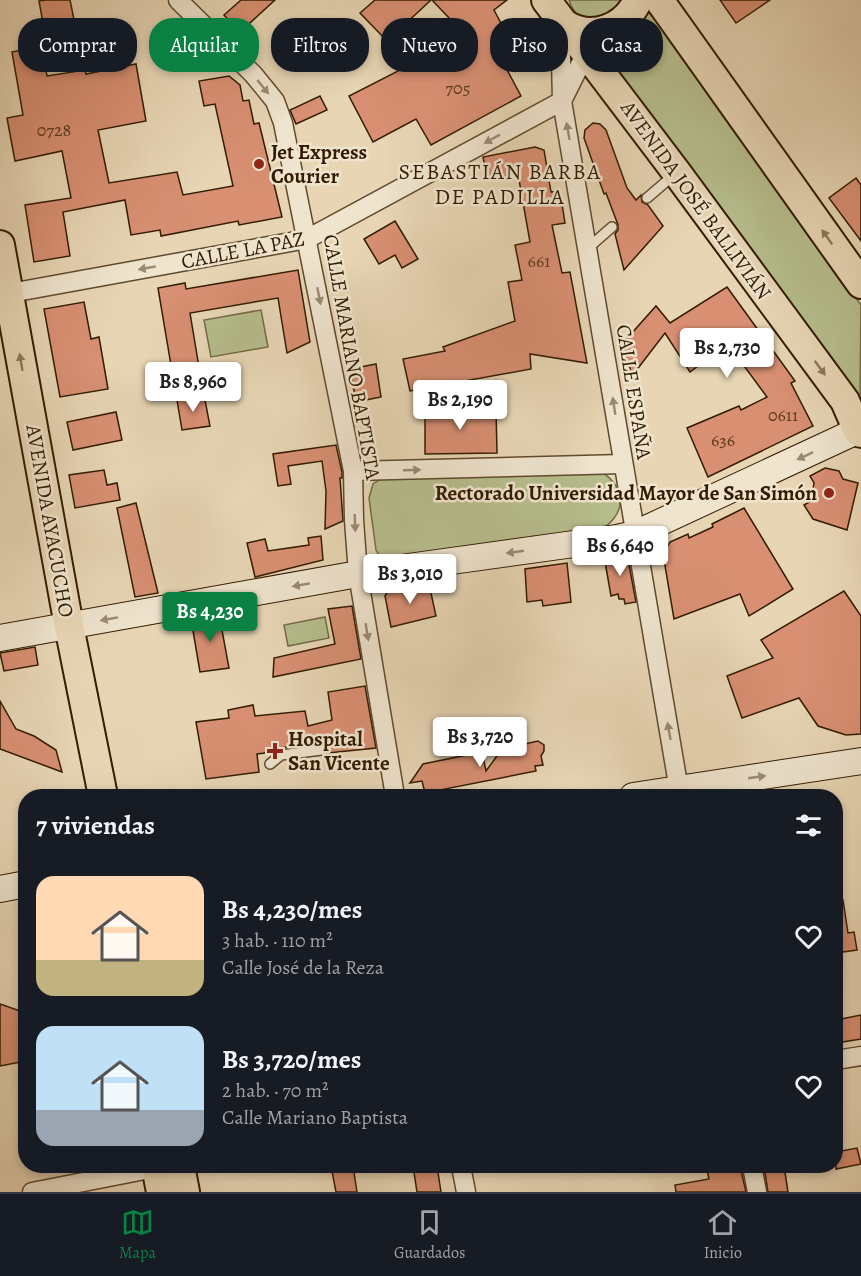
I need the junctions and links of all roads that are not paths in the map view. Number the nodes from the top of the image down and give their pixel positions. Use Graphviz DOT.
graph roads {
  1 [pos="178,0"];
  2 [pos="638,0"];
  3 [pos="659,0"];
  4 [pos="557,11"];
  5 [pos="623,18"];
  6 [pos="580,29"];
  7 [pos="580,68"];
  8 [pos="614,72"];
  9 [pos="562,101"];
  10 [pos="677,173"];
  11 [pos="647,198"];
  12 [pos="612,227"];
  13 [pos="307,239"];
  14 [pos="0,245"];
  15 [pos="588,248"];
  16 [pos="861,284"];
  17 [pos="4,294"];
  18 [pos="0,354"];
  19 [pos="860,431"];
  20 [pos="27,450"];
  21 [pos="623,464"];
  22 [pos="353,471"];
  23 [pos="635,534"];
  24 [pos="358,574"];
  25 [pos="60,627"];
  26 [pos="0,638"];
  27 [pos="322,750"];
  28 [pos="861,761"];
  29 [pos="270,764"];
  30 [pos="84,789"];
  31 [pos="101,789"];
  32 [pos="393,789"];
  33 [pos="678,789"];
  34 [pos="697,789"];
  35 [pos="18,886"];
  36 [pos="0,889"];
  37 [pos="861,1056"];
  38 [pos="843,1059"];
  39 [pos="151,1173"];
  40 [pos="166,1173"];
  41 [pos="462,1173"];
  42 [pos="754,1173"];
  43 [pos="32,1192"];
  44 [pos="185,1192"];
  45 [pos="466,1192"];
  46 [pos="757,1192"];
  1 -- 13 [label="street, CALLE MARIANO BAPTISTA, one-way"];
  2 -- 5 [label="main road"];
  16 -- 3 [label="main road, one-way"];
  4 -- 6 [label="main road, AVENIDA JOSÉ BALLIVIÁN"];
  4 -- 9 [label="street"];
  7 -- 9 [label="street"];
  8 -- 10 [label="main road, AVENIDA JOSÉ BALLIVIÁN"];
  9 -- 13 [label="street, CALLE LA PAZ, one-way"];
  15 -- 9 [label="street, CALLE ESPAÑA, one-way"];
  10 -- 11 [label="lane"];
  10 -- 19 [label="main road, AVENIDA JOSÉ BALLIVIÁN, one-way"];
  12 -- 15 [label="lane"];
  13 -- 17 [label="street, CALLE LA PAZ, one-way"];
  13 -- 22 [label="street, CALLE MARIANO BAPTISTA, one-way"];
  14 -- 17 [label="main road, AVENIDA AYACUCHO"];
  21 -- 15 [label="street, CALLE ESPAÑA, one-way"];
  20 -- 17 [label="main road, AVENIDA AYACUCHO, one-way"];
  18 -- 20 [label="main road, AVENIDA AYACUCHO"];
  19 -- 23 [label="main road, one-way"];
  20 -- 25 [label="main road, AVENIDA AYACUCHO"];
  22 -- 21 [label="street, one-way"];
  21 -- 23 [label="street, CALLE ESPAÑA"];
  22 -- 24 [label="street, CALLE MARIANO BAPTISTA, one-way"];
  23 -- 24 [label="main road, one-way"];
  33 -- 23 [label="street, CALLE ESPAÑA, one-way"];
  24 -- 25 [label="main road, one-way"];
  24 -- 32 [label="street, CALLE MARIANO BAPTISTA, one-way"];
  25 -- 26 [label="main road"];
  25 -- 30 [label="main road, AVENIDA AYACUCHO"];
  25 -- 31 [label="main road, AVENIDA AYACUCHO"];
  27 -- 29 [label="lane"];
  34 -- 28 [label="main road, one-way"];
  35 -- 36 [label="main road"];
  37 -- 38 [label="street"];
  39 -- 43 [label="street"];
  40 -- 44 [label="main road"];
  41 -- 45 [label="street"];
  42 -- 46 [label="street"];
}
